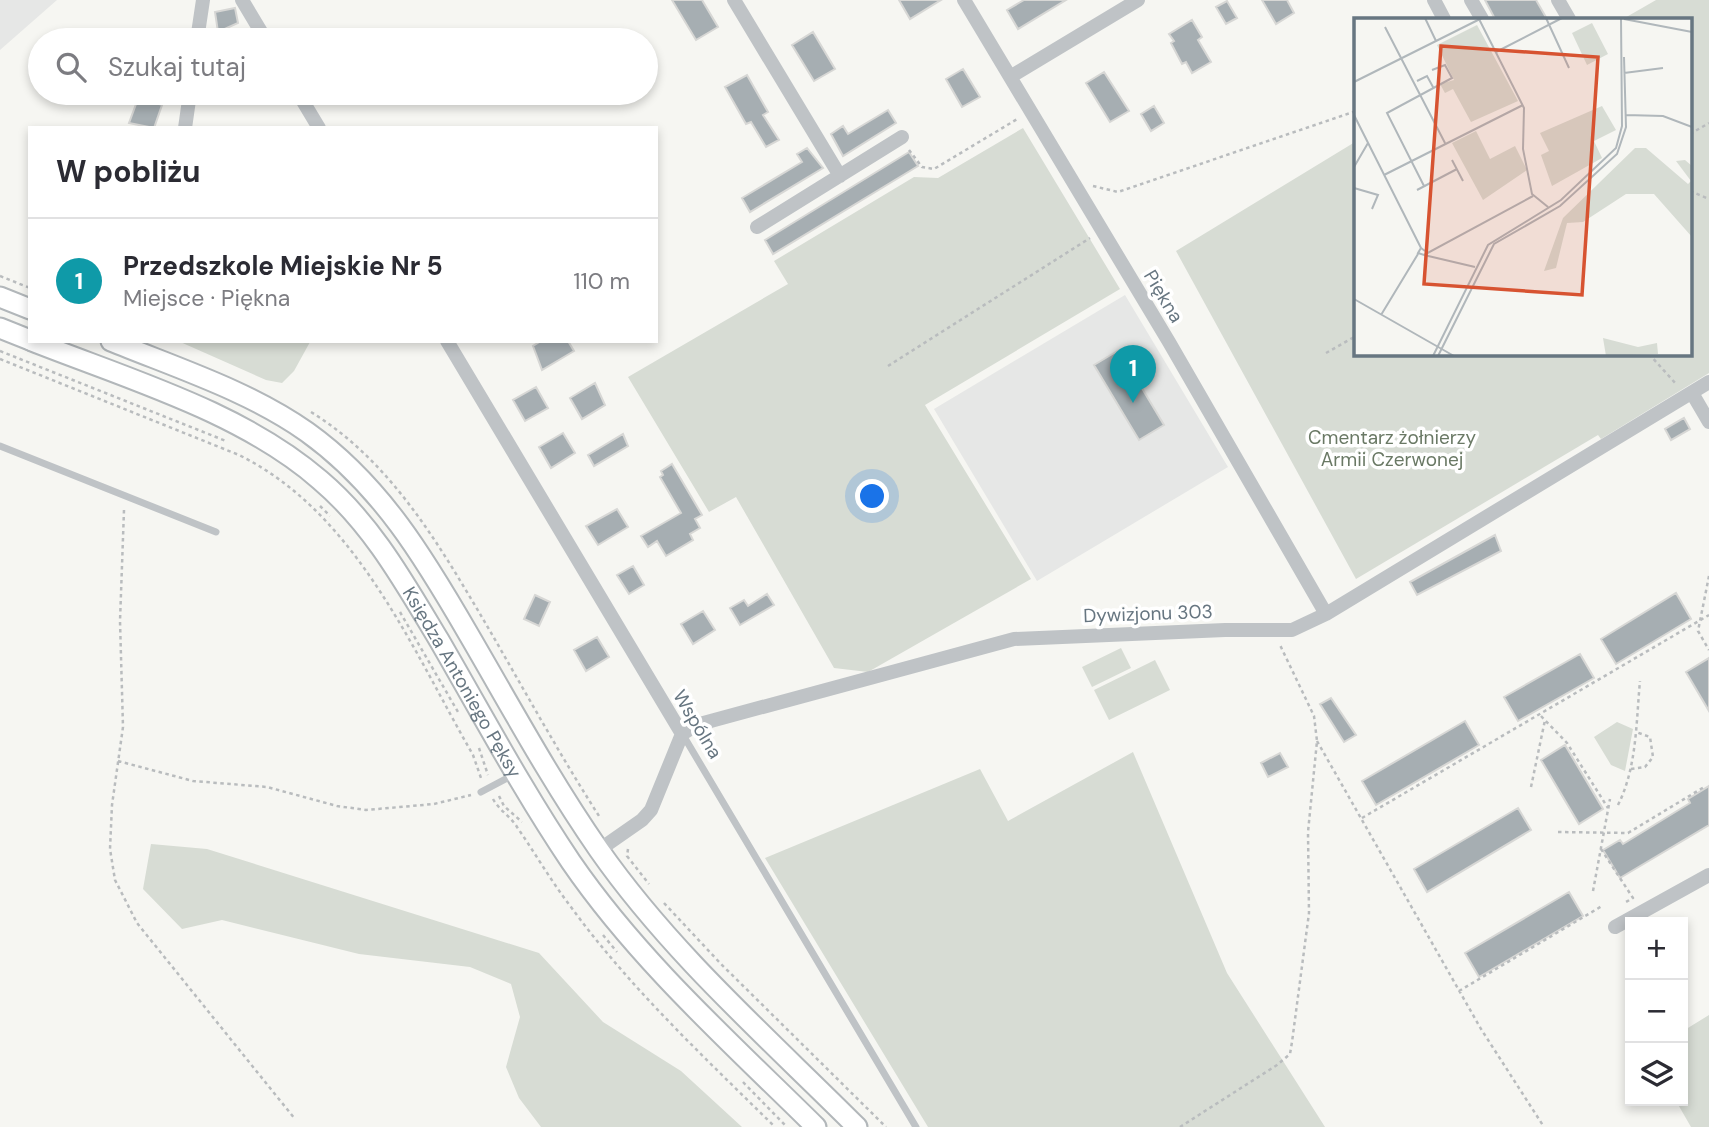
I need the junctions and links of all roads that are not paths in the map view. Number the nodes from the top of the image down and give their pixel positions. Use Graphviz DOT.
graph roads {
  1 [pos="203,0"];
  2 [pos="242,0"];
  3 [pos="734,0"];
  4 [pos="964,0"];
  5 [pos="1138,0"];
  6 [pos="1434,0"];
  7 [pos="1471,0"];
  8 [pos="1558,0"];
  9 [pos="1443,18"];
  10 [pos="1481,18"];
  11 [pos="1568,18"];
  12 [pos="199,28"];
  13 [pos="259,28"];
  14 [pos="1010,77"];
  15 [pos="188,105"];
  16 [pos="305,105"];
  17 [pos="184,126"];
  18 [pos="318,126"];
  19 [pos="902,138"];
  20 [pos="840,176"];
  21 [pos="757,227"];
  22 [pos="0,297"];
  23 [pos="28,308"];
  24 [pos="0,328"];
  25 [pos="28,340"];
  26 [pos="36,343"];
  27 [pos="120,343"];
  28 [pos="448,343"];
  29 [pos="150,349"];
  30 [pos="1709,382"];
  31 [pos="1689,394"];
  32 [pos="1709,422"];
  33 [pos="0,446"];
  34 [pos="216,532"];
  35 [pos="1325,614"];
  36 [pos="682,734"];
  37 [pos="517,773"];
  38 [pos="488,789"];
  39 [pos="599,850"];
  40 [pos="1709,876"];
  41 [pos="1615,927"];
  42 [pos="816,1127"];
  43 [pos="857,1127"];
  44 [pos="916,1127"];
  1 -- 12 [label="street"];
  2 -- 13 [label="street"];
  3 -- 20 [label="street"];
  4 -- 14 [label="street, Piękna"];
  5 -- 14 [label="street"];
  6 -- 9 [label="street"];
  7 -- 10 [label="street"];
  8 -- 11 [label="street"];
  14 -- 35 [label="street, Piękna"];
  15 -- 17 [label="street"];
  16 -- 18 [label="street"];
  19 -- 20 [label="street"];
  20 -- 21 [label="street"];
  22 -- 23 [label="main road"];
  24 -- 25 [label="main road, Księdza Antoniego Pęksy"];
  26 -- 37 [label="main road, Księdza Antoniego Pęksy"];
  27 -- 29 [label="main road, Księdza Antoniego Pęksy"];
  28 -- 36 [label="street, Wspólna"];
  29 -- 39 [label="main road, Księdza Antoniego Pęksy"];
  30 -- 31 [label="street, Dywizjonu 303"];
  31 -- 32 [label="street"];
  31 -- 35 [label="street, Dywizjonu 303"];
  33 -- 34 [label="lane"];
  35 -- 36 [label="street, Dywizjonu 303"];
  36 -- 39 [label="street"];
  36 -- 44 [label="lane, Wspólna"];
  37 -- 38 [label="lane"];
  37 -- 42 [label="main road, Księdza Antoniego Pęksy"];
  39 -- 43 [label="main road, Księdza Antoniego Pęksy"];
  40 -- 41 [label="street"];
}
